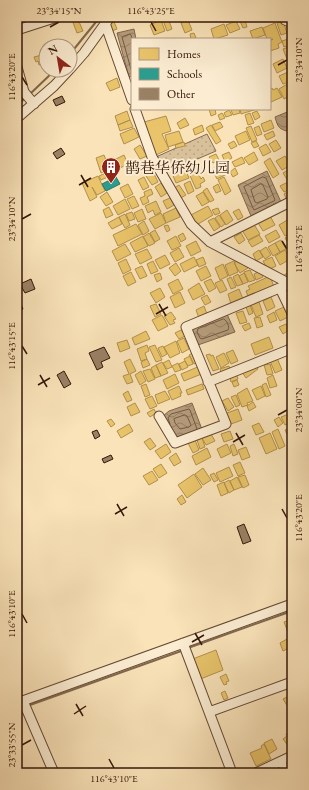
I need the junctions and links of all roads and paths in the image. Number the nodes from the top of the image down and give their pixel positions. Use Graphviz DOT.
graph roads {
  1 [pos="57,17"];
  2 [pos="283,17"];
  3 [pos="42,19"];
  4 [pos="106,19"];
  5 [pos="292,23"];
  6 [pos="17,30"];
  7 [pos="78,59"];
  8 [pos="17,67"];
  9 [pos="61,78"];
  10 [pos="131,97"];
  11 [pos="30,99"];
  12 [pos="135,110"];
  13 [pos="17,118"];
  14 [pos="292,201"];
  15 [pos="210,242"];
  16 [pos="291,285"];
  17 [pos="280,288"];
  18 [pos="292,313"];
  19 [pos="292,348"];
  20 [pos="208,382"];
  21 [pos="159,416"];
  22 [pos="292,604"];
  23 [pos="185,647"];
  24 [pos="292,682"];
  25 [pos="20,702"];
  26 [pos="209,712"];
  27 [pos="292,756"];
  28 [pos="282,761"];
  29 [pos="54,773"];
  30 [pos="232,773"];
  31 [pos="256,773"];
  32 [pos="286,773"];
  1 -- 3 [label="street"];
  2 -- 5 [label="street"];
  3 -- 6 [label="street"];
  4 -- 7 [label="street"];
  4 -- 10 [label="street"];
  8 -- 11 [label="street"];
  9 -- 11 [label="street"];
  11 -- 13 [label="street"];
  12 -- 15 [label="street"];
  14 -- 15 [label="street"];
  15 -- 16 [label="street"];
  16 -- 17 [label="street"];
  17 -- 18 [label="street"];
  17 -- 20 [label="street"];
  19 -- 20 [label="street"];
  20 -- 21 [label="street"];
  22 -- 23 [label="street"];
  23 -- 25 [label="street"];
  23 -- 26 [label="street"];
  24 -- 26 [label="street"];
  25 -- 29 [label="street"];
  26 -- 30 [label="street"];
  27 -- 28 [label="street"];
  28 -- 31 [label="street"];
  28 -- 32 [label="street"];
}
